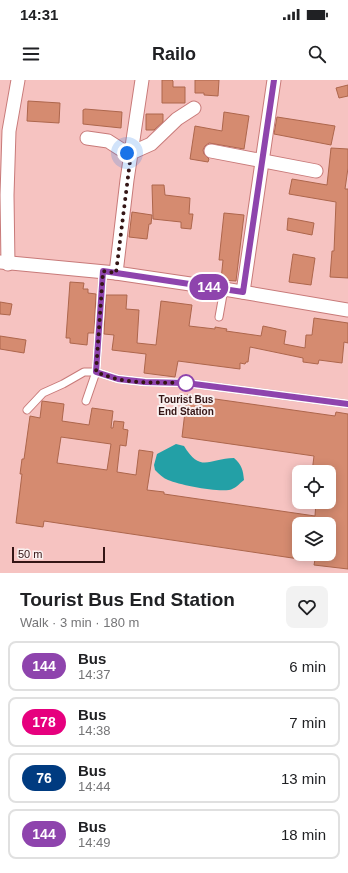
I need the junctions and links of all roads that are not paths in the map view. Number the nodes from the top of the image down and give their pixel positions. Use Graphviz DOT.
graph roads {
  1 [pos="18,80"];
  2 [pos="142,80"];
  3 [pos="274,80"];
  4 [pos="194,108"];
  5 [pos="5,131"];
  6 [pos="87,138"];
  7 [pos="211,151"];
  8 [pos="131,153"];
  9 [pos="263,160"];
  10 [pos="316,171"];
  11 [pos="4,263"];
  12 [pos="109,272"];
  13 [pos="224,289"];
  14 [pos="243,292"];
  15 [pos="348,310"];
  16 [pos="219,317"];
  17 [pos="96,372"];
  18 [pos="86,401"];
  19 [pos="348,404"];
  20 [pos="28,410"];
  1 -- 5 [label="street"];
  2 -- 8 [label="street"];
  3 -- 9 [label="street"];
  4 -- 8 [label="street"];
  5 -- 11 [label="street"];
  6 -- 8 [label="street"];
  7 -- 9 [label="street"];
  8 -- 12 [label="street"];
  9 -- 10 [label="street"];
  9 -- 14 [label="street"];
  11 -- 12 [label="street"];
  12 -- 13 [label="street"];
  12 -- 17 [label="lane"];
  13 -- 14 [label="street"];
  13 -- 16 [label="lane"];
  14 -- 15 [label="street"];
  17 -- 18 [label="lane"];
  17 -- 19 [label="lane"];
  17 -- 20 [label="lane"];
}
